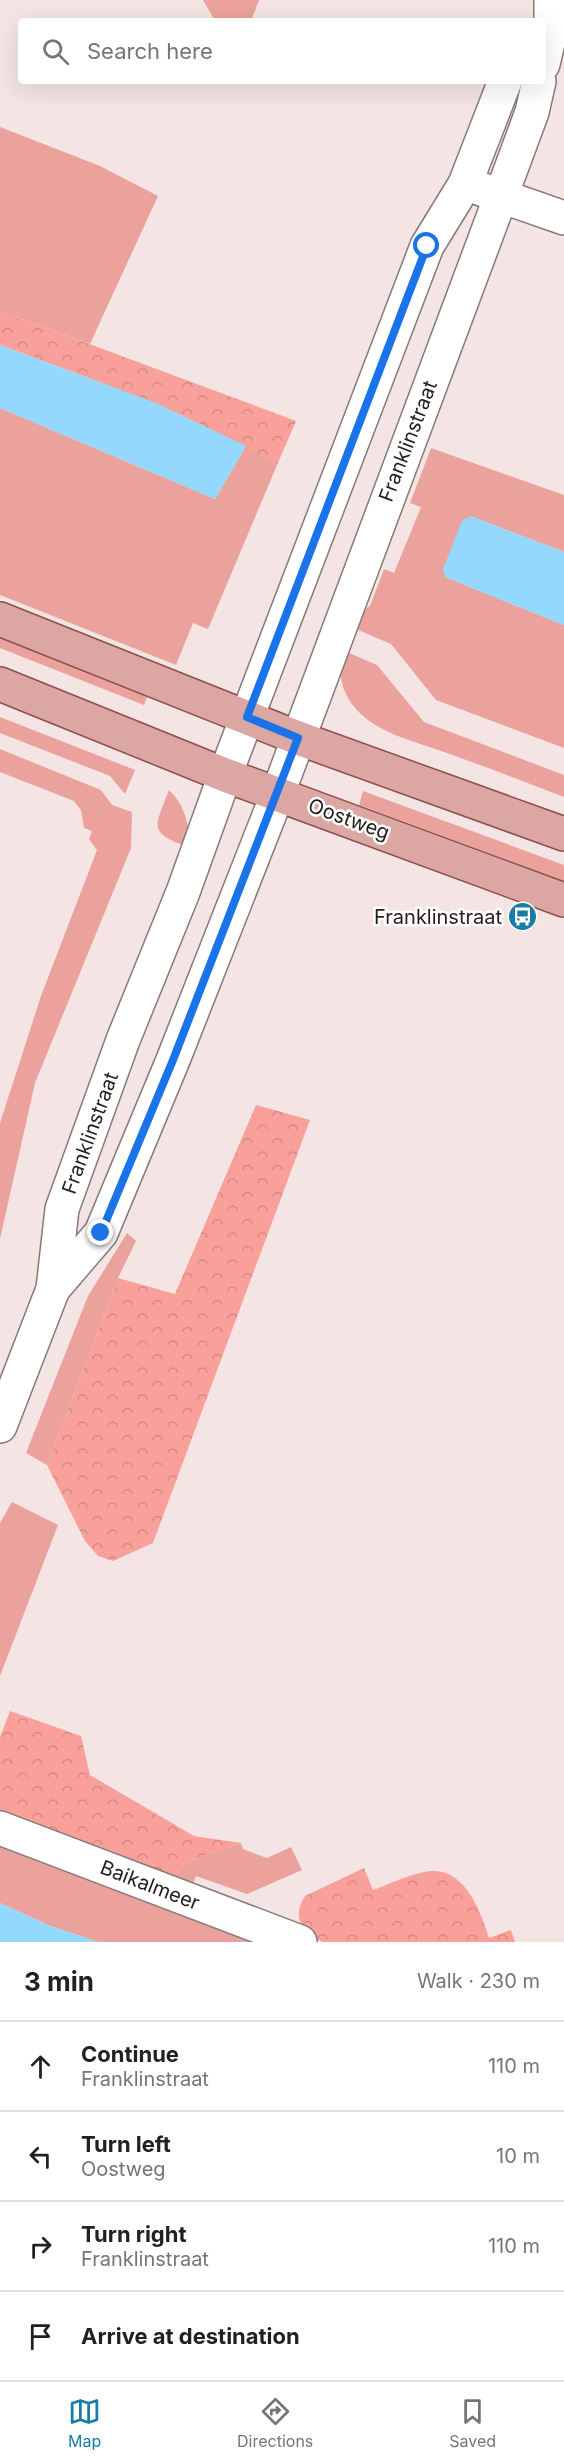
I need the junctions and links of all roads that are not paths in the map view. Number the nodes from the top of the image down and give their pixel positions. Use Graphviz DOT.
graph roads {
  1 [pos="543,0"];
  2 [pos="551,0"];
  3 [pos="529,18"];
  4 [pos="546,51"];
  5 [pos="504,84"];
  6 [pos="538,84"];
  7 [pos="465,184"];
  8 [pos="501,196"];
  9 [pos="564,218"];
  10 [pos="0,619"];
  11 [pos="0,684"];
  12 [pos="247,717"];
  13 [pos="298,738"];
  14 [pos="225,775"];
  15 [pos="278,793"];
  16 [pos="564,834"];
  17 [pos="564,900"];
  18 [pos="53,1289"];
  19 [pos="0,1426"];
  20 [pos="0,1828"];
  21 [pos="300,1942"];
  1 -- 3 [label="street"];
  2 -- 4 [label="street"];
  5 -- 7 [label="street, Franklinstraat"];
  6 -- 8 [label="street, Franklinstraat"];
  7 -- 8 [label="street"];
  7 -- 12 [label="street, Franklinstraat"];
  8 -- 9 [label="street"];
  8 -- 13 [label="street, Franklinstraat"];
  10 -- 12 [label="main road"];
  11 -- 14 [label="main road, Oostweg"];
  12 -- 13 [label="main road"];
  12 -- 14 [label="street, Franklinstraat"];
  13 -- 15 [label="street, Franklinstraat"];
  13 -- 16 [label="main road"];
  14 -- 15 [label="main road, Oostweg"];
  14 -- 18 [label="street, Franklinstraat"];
  15 -- 17 [label="main road, Oostweg"];
  15 -- 18 [label="street, Franklinstraat"];
  18 -- 19 [label="street, Franklinstraat"];
  20 -- 21 [label="street, Baikalmeer"];
}
